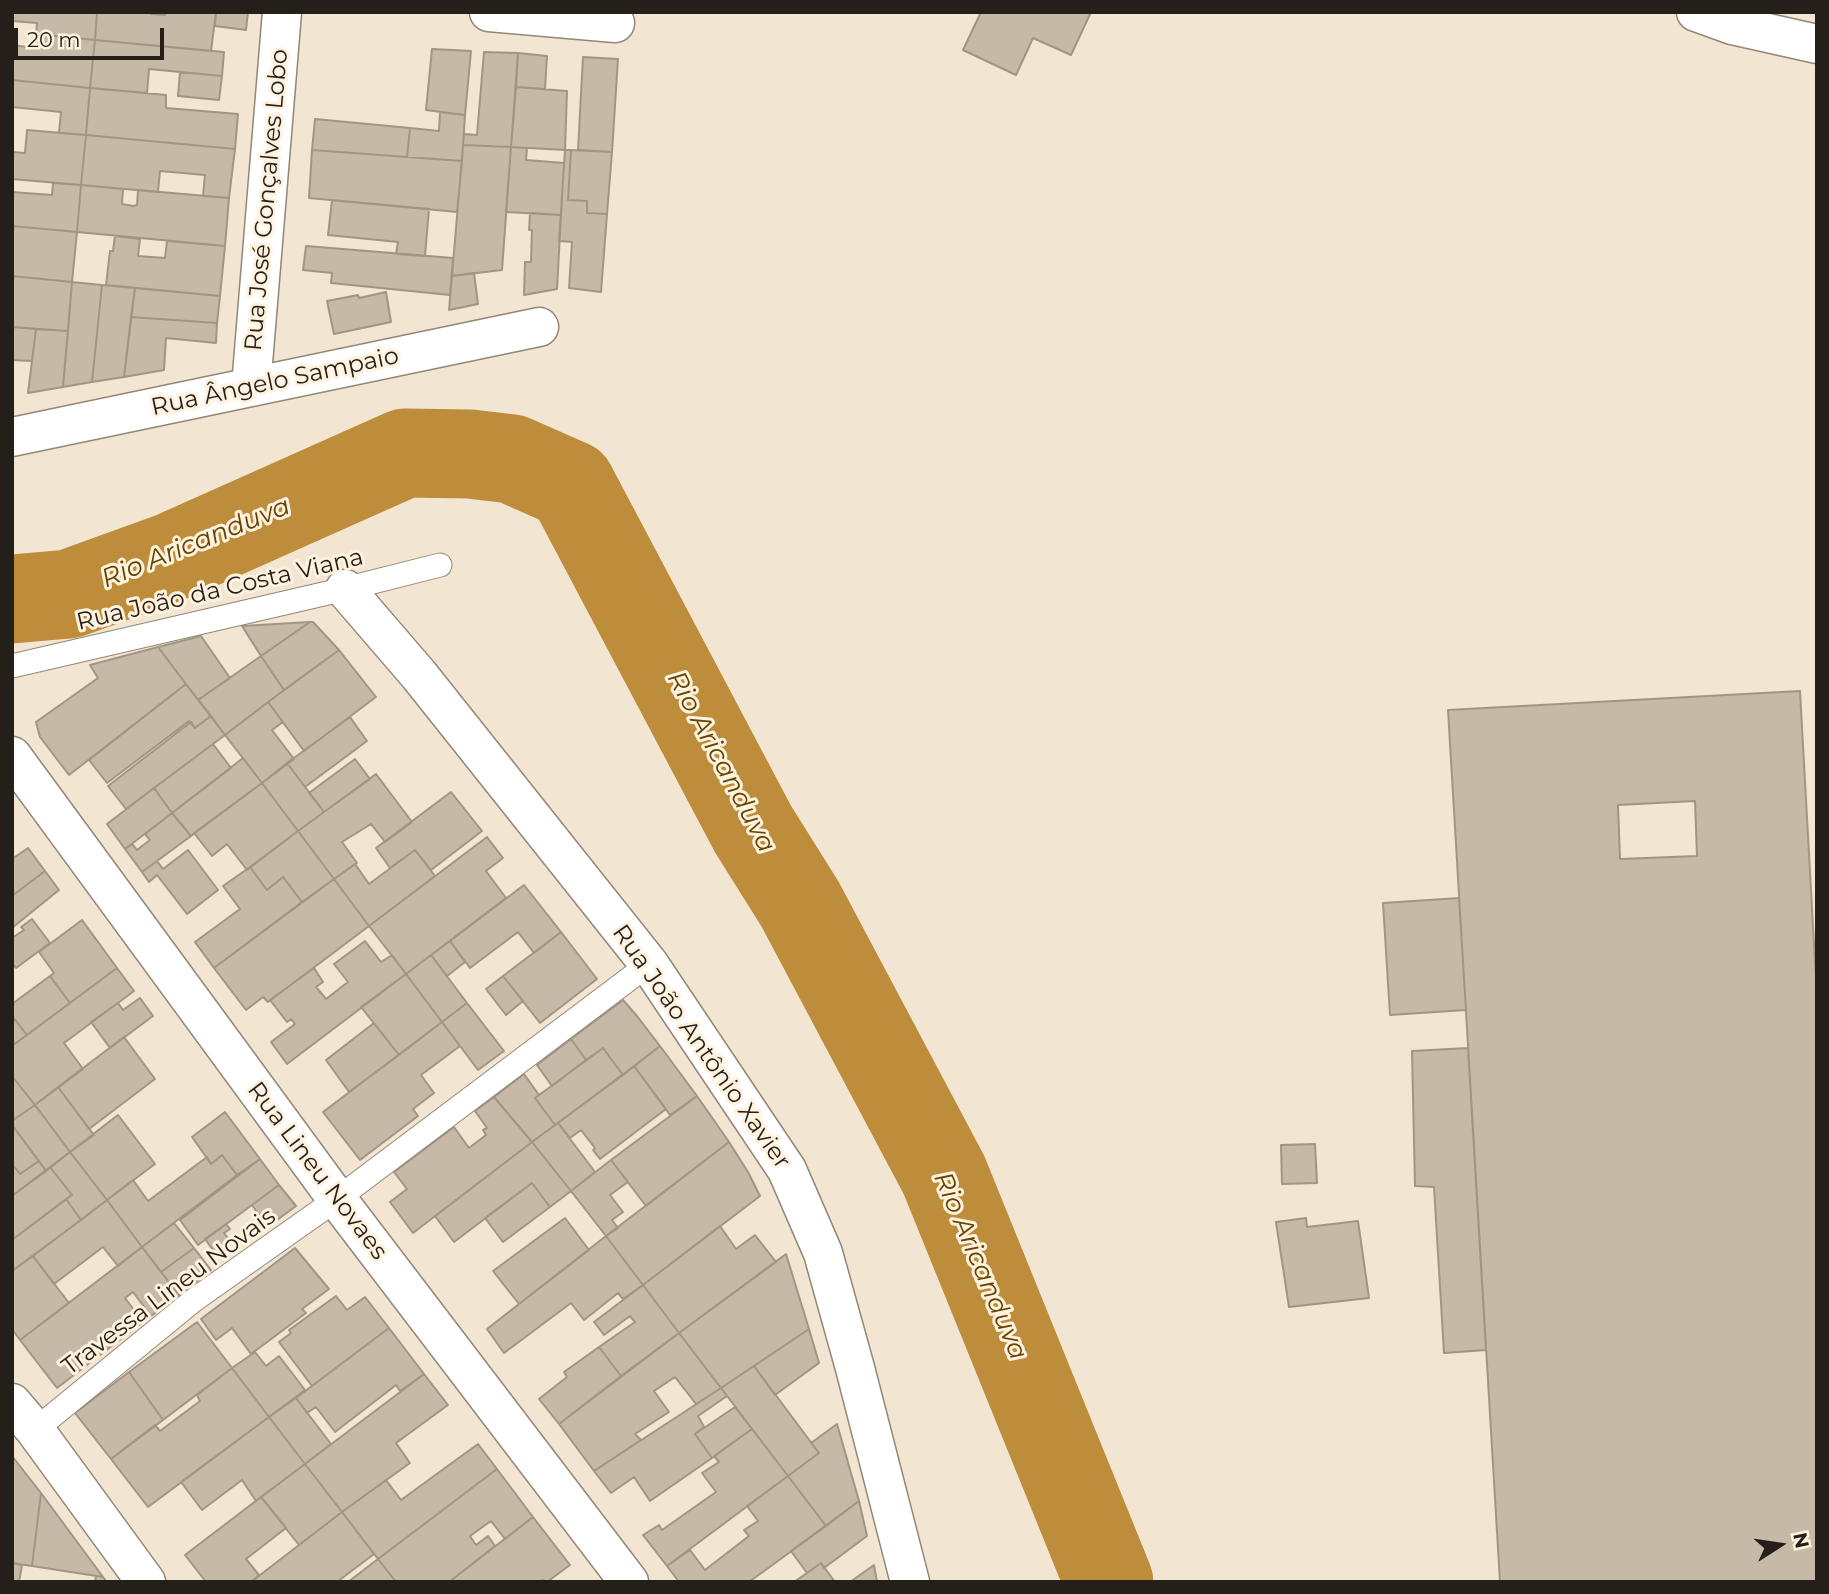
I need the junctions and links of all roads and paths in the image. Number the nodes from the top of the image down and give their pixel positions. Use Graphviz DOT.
graph roads {
  1 [pos="282,12"];
  2 [pos="489,12"];
  3 [pos="1696,12"];
  4 [pos="615,23"];
  5 [pos="1817,44"];
  6 [pos="538,327"];
  7 [pos="251,387"];
  8 [pos="12,438"];
  9 [pos="440,565"];
  10 [pos="345,589"];
  11 [pos="12,666"];
  12 [pos="12,756"];
  13 [pos="649,964"];
  14 [pos="337,1199"];
  15 [pos="24,1416"];
  16 [pos="146,1582"];
  17 [pos="629,1582"];
  18 [pos="910,1582"];
  1 -- 7 [label="main road, Rua José Gonçalves Lobo"];
  2 -- 4 [label="main road"];
  3 -- 5 [label="main road"];
  6 -- 7 [label="main road, Rua Ângelo Sampaio"];
  7 -- 8 [label="main road, Rua Ângelo Sampaio"];
  9 -- 10 [label="lane, Rua João da Costa Viana"];
  10 -- 11 [label="lane, Rua João da Costa Viana"];
  10 -- 13 [label="main road, Rua João Antônio Xavier"];
  12 -- 14 [label="main road, Rua Lineu Novaes"];
  13 -- 14 [label="lane, Travessa Lineu Novais"];
  13 -- 18 [label="main road, Rua João Antônio Xavier"];
  14 -- 15 [label="lane, Travessa Lineu Novais"];
  14 -- 17 [label="main road, Rua Lineu Novaes"];
  15 -- 16 [label="main road"];
}
